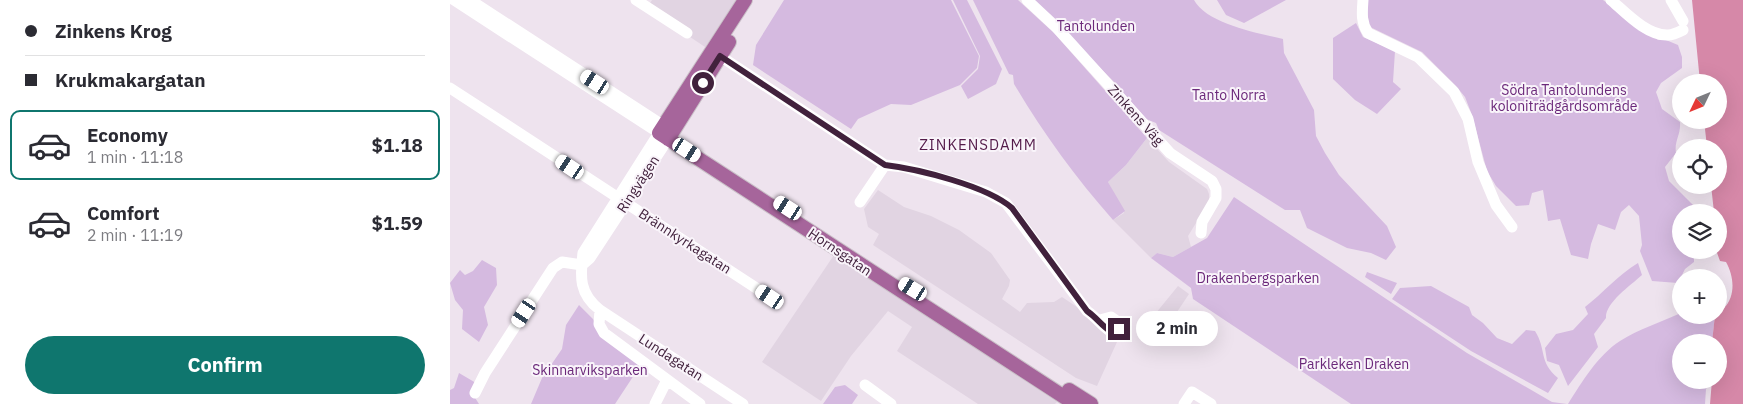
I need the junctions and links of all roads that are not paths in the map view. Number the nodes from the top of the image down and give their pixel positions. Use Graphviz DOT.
graph roads {
  1 [pos="454,0"];
  2 [pos="470,0"];
  3 [pos="636,0"];
  4 [pos="745,0"];
  5 [pos="756,0"];
  6 [pos="1027,0"];
  7 [pos="1363,0"];
  8 [pos="1611,0"];
  9 [pos="1671,0"];
  10 [pos="687,33"];
  11 [pos="716,54"];
  12 [pos="450,88"];
  13 [pos="666,133"];
  14 [pos="885,165"];
  15 [pos="623,200"];
  16 [pos="860,202"];
  17 [pos="1512,228"];
  18 [pos="1201,233"];
  19 [pos="582,265"];
  20 [pos="583,288"];
  21 [pos="770,297"];
  22 [pos="600,310"];
  23 [pos="1100,320"];
  24 [pos="667,380"];
  25 [pos="865,385"];
  26 [pos="476,393"];
  27 [pos="1084,403"];
  28 [pos="655,404"];
  29 [pos="700,404"];
  30 [pos="743,404"];
  31 [pos="891,404"];
  32 [pos="1184,404"];
  33 [pos="1211,404"];
  1 -- 13 [label="street, Hornsgatan"];
  2 -- 13 [label="street, Hornsgatan"];
  3 -- 10 [label="street"];
  4 -- 11 [label="main road, Ringvägen"];
  5 -- 11 [label="main road, Ringvägen"];
  6 -- 18 [label="street, Zinkens Väg"];
  7 -- 17 [label="street"];
  8 -- 9 [label="street"];
  11 -- 13 [label="main road, Ringvägen"];
  11 -- 14 [label="street"];
  12 -- 15 [label="street, Brännkyrkagatan"];
  13 -- 15 [label="street, Ringvägen"];
  13 -- 27 [label="main road, Hornsgatan"];
  14 -- 16 [label="street"];
  14 -- 23 [label="street"];
  15 -- 19 [label="street, Ringvägen"];
  15 -- 21 [label="street, Brännkyrkagatan"];
  19 -- 20 [label="street, Ringvägen"];
  19 -- 26 [label="street"];
  20 -- 22 [label="street, Lundagatan"];
  22 -- 24 [label="street, Lundagatan"];
  22 -- 30 [label="street, Lundagatan"];
  24 -- 28 [label="street"];
  24 -- 29 [label="street, Lundagatan"];
  25 -- 31 [label="street"];
  32 -- 33 [label="street"];
}
